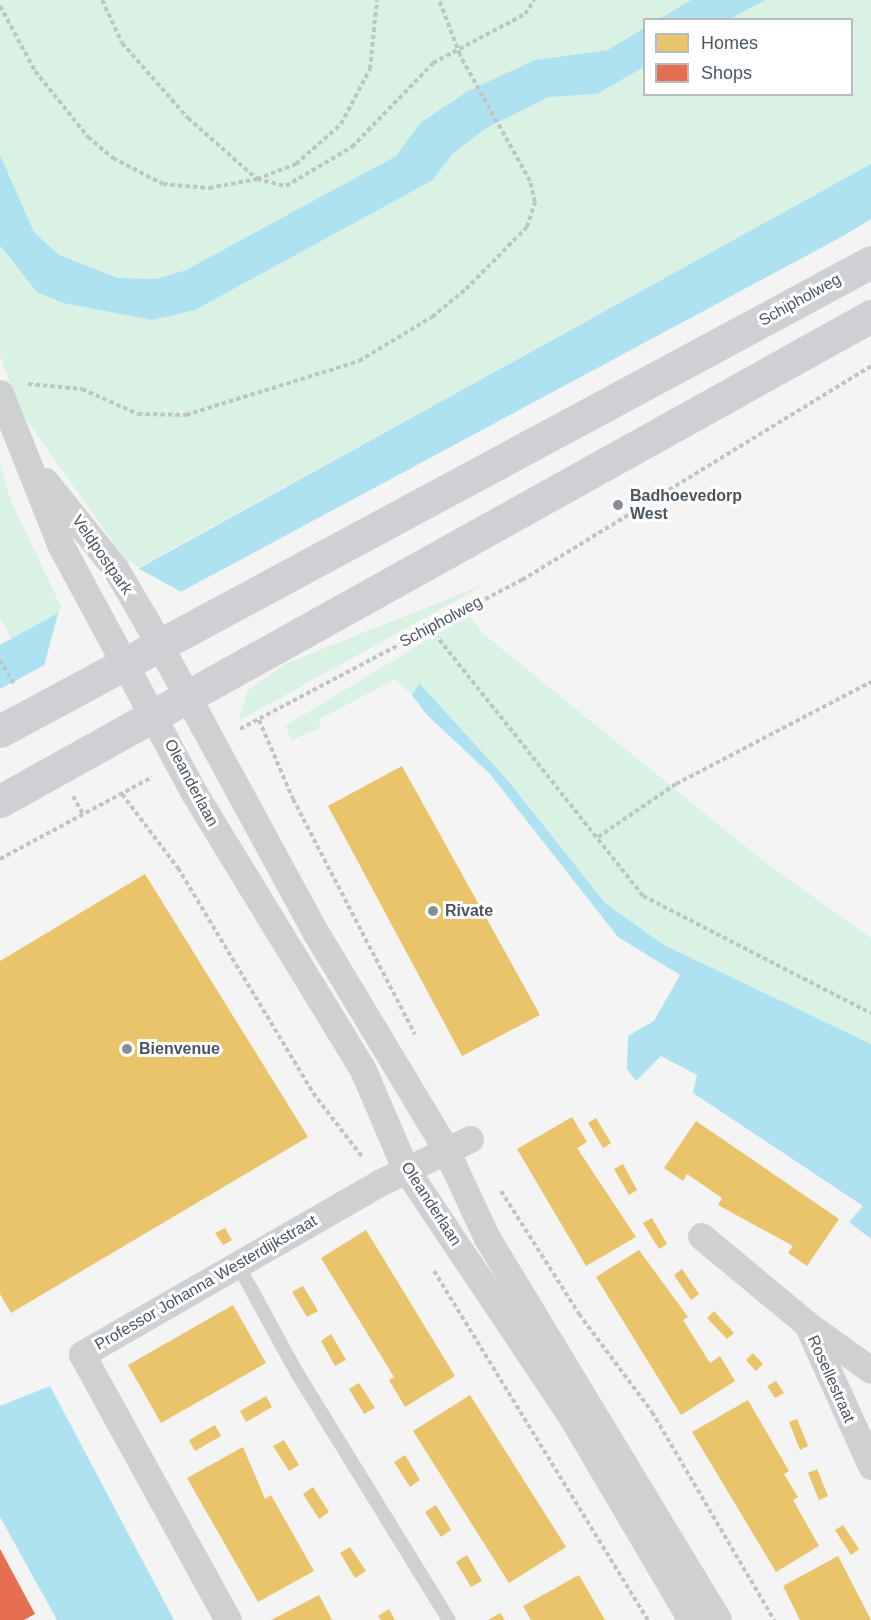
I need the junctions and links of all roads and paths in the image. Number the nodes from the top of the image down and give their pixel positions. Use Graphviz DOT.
graph roads {
  1 [pos="102,0"];
  2 [pos="377,0"];
  3 [pos="440,0"];
  4 [pos="534,0"];
  5 [pos="0,6"];
  6 [pos="458,48"];
  7 [pos="257,179"];
  8 [pos="871,262"];
  9 [pos="871,316"];
  10 [pos="871,366"];
  11 [pos="12,389"];
  12 [pos="35,469"];
  13 [pos="430,628"];
  14 [pos="154,635"];
  15 [pos="120,652"];
  16 [pos="0,660"];
  17 [pos="871,682"];
  18 [pos="17,690"];
  19 [pos="188,696"];
  20 [pos="155,714"];
  21 [pos="259,720"];
  22 [pos="0,731"];
  23 [pos="213,744"];
  24 [pos="178,762"];
  25 [pos="122,794"];
  26 [pos="0,801"];
  27 [pos="598,837"];
  28 [pos="0,859"];
  29 [pos="871,1013"];
  30 [pos="421,1045"];
  31 [pos="458,1143"];
  32 [pos="405,1168"];
  33 [pos="379,1183"];
  34 [pos="701,1236"];
  35 [pos="430,1264"];
  36 [pos="239,1267"];
  37 [pos="807,1324"];
  38 [pos="871,1370"];
  39 [pos="871,1466"];
  40 [pos="228,1620"];
  41 [pos="449,1620"];
  42 [pos="648,1620"];
  43 [pos="692,1620"];
  44 [pos="718,1620"];
  45 [pos="774,1620"];
  1 -- 7 [label="path"];
  2 -- 7 [label="path"];
  3 -- 6 [label="path"];
  4 -- 6 [label="path"];
  5 -- 7 [label="path"];
  6 -- 7 [label="path"];
  6 -- 11 [label="path"];
  8 -- 14 [label="main road, Schipholweg"];
  9 -- 19 [label="main road"];
  10 -- 13 [label="path, Schipholweg"];
  11 -- 12 [label="street, Veldpostpark"];
  12 -- 14 [label="street, Veldpostpark"];
  12 -- 15 [label="street, Veldpostpark"];
  13 -- 21 [label="path, Schipholweg"];
  13 -- 27 [label="path"];
  14 -- 15 [label="main road, Schipholweg"];
  14 -- 19 [label="street, Veldpostpark"];
  15 -- 20 [label="street, Veldpostpark"];
  15 -- 22 [label="main road, Schipholweg"];
  16 -- 18 [label="path"];
  17 -- 27 [label="path"];
  19 -- 20 [label="main road"];
  19 -- 23 [label="street, Oleanderlaan"];
  20 -- 24 [label="street, Oleanderlaan"];
  20 -- 26 [label="main road"];
  21 -- 23 [label="path, Schipholweg"];
  21 -- 30 [label="path"];
  23 -- 31 [label="street, Oleanderlaan"];
  24 -- 25 [label="path"];
  24 -- 32 [label="street, Oleanderlaan"];
  25 -- 28 [label="path"];
  25 -- 33 [label="path, Oleanderlaan"];
  27 -- 29 [label="path"];
  31 -- 32 [label="street, Professor Johanna Westerdijkstraat"];
  31 -- 44 [label="street, Oleanderlaan"];
  31 -- 45 [label="path"];
  32 -- 33 [label="street, Professor Johanna Westerdijkstraat"];
  32 -- 43 [label="street, Oleanderlaan"];
  33 -- 36 [label="street, Professor Johanna Westerdijkstraat"];
  34 -- 37 [label="street, Rosellestraat"];
  35 -- 42 [label="path, Oleanderlaan"];
  36 -- 40 [label="street, Professor Johanna Westerdijkstraat"];
  36 -- 41 [label="lane"];
  37 -- 38 [label="street, Rosellestraat"];
  37 -- 39 [label="street, Rosellestraat"];
}
